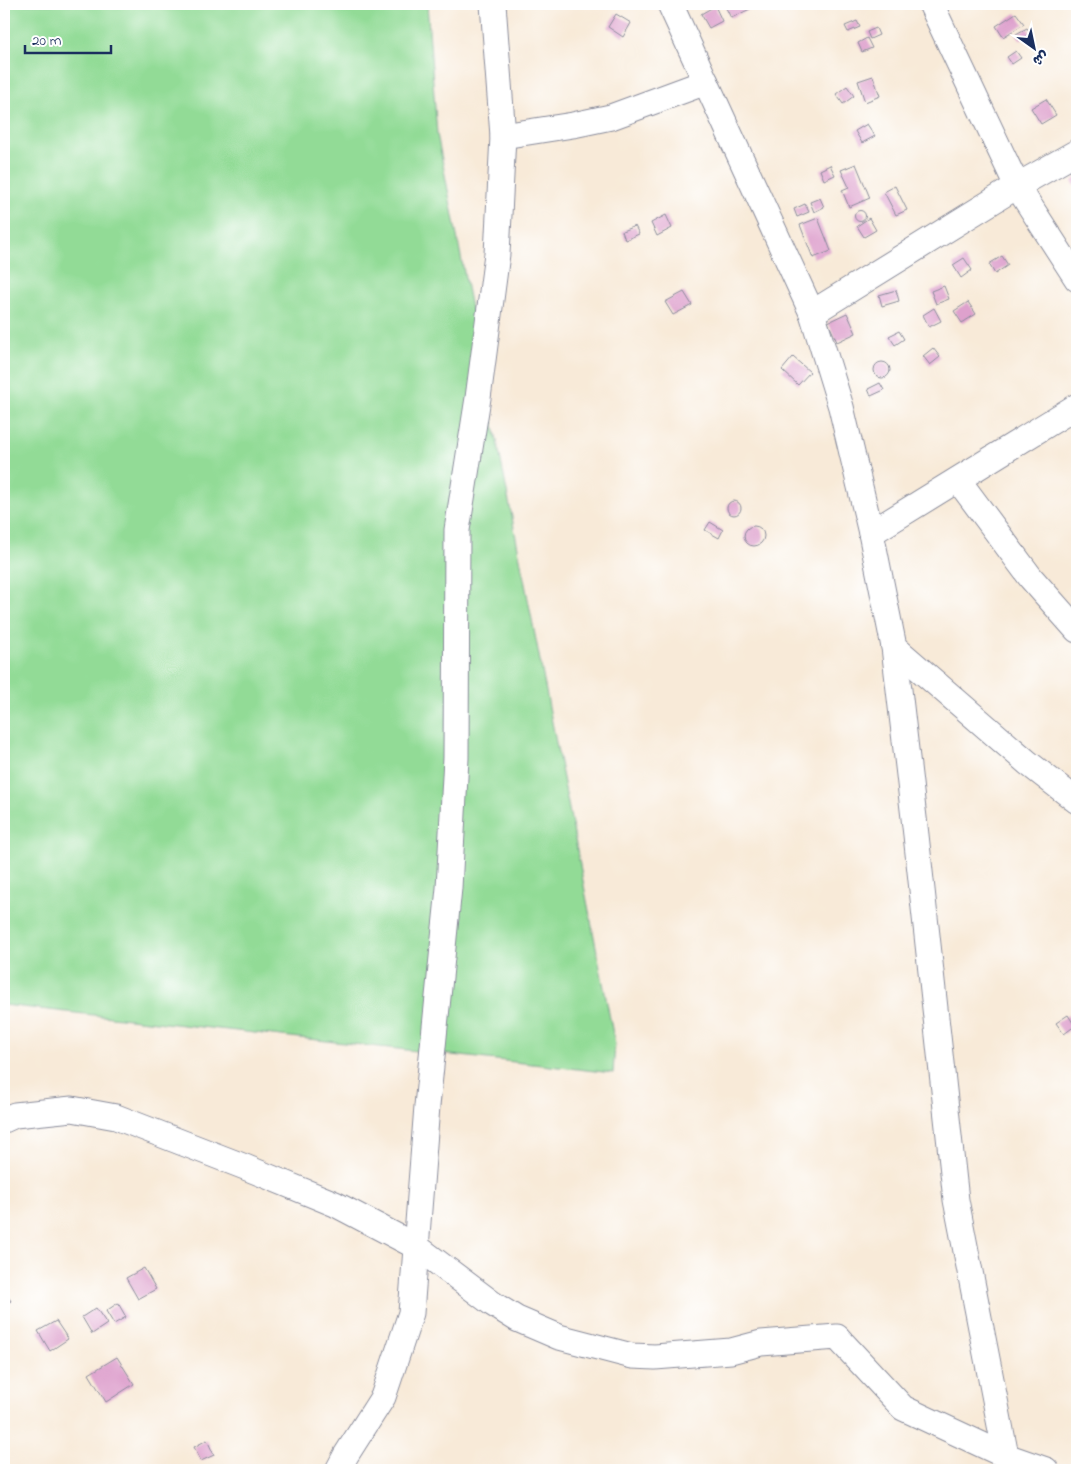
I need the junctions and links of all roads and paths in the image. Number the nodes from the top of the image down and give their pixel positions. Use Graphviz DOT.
graph roads {
  1 [pos="493,4"];
  2 [pos="670,4"];
  3 [pos="931,4"];
  4 [pos="706,82"];
  5 [pos="503,136"];
  6 [pos="1077,152"];
  7 [pos="1017,186"];
  8 [pos="1077,279"];
  9 [pos="812,313"];
  10 [pos="1077,406"];
  11 [pos="958,480"];
  12 [pos="871,533"];
  13 [pos="1077,630"];
  14 [pos="894,647"];
  15 [pos="1077,801"];
  16 [pos="4,1120"];
  17 [pos="417,1247"];
  18 [pos="1008,1463"];
  19 [pos="338,1470"];
  20 [pos="1046,1470"];
  1 -- 5 [label="street"];
  2 -- 4 [label="street"];
  3 -- 7 [label="street"];
  4 -- 5 [label="street"];
  4 -- 9 [label="street"];
  5 -- 17 [label="street"];
  6 -- 7 [label="street"];
  7 -- 8 [label="street"];
  7 -- 9 [label="street"];
  9 -- 12 [label="street"];
  10 -- 11 [label="street"];
  11 -- 12 [label="street"];
  11 -- 13 [label="street"];
  12 -- 14 [label="street"];
  14 -- 15 [label="street"];
  14 -- 18 [label="street"];
  16 -- 17 [label="street"];
  17 -- 18 [label="street"];
  17 -- 19 [label="street"];
  18 -- 20 [label="street"];
}
